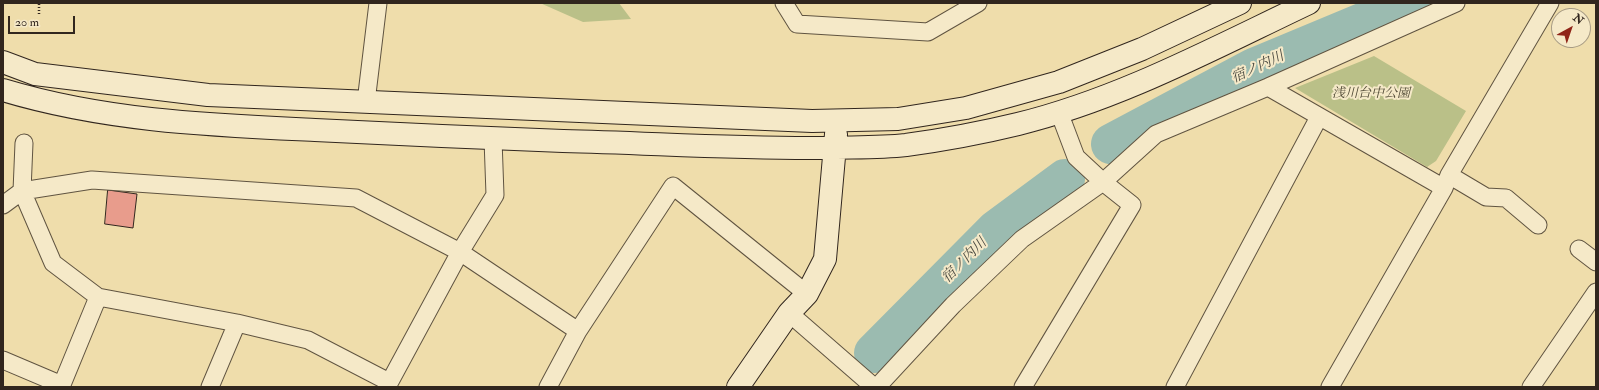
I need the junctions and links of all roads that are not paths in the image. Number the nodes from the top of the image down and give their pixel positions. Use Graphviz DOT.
graph roads {
  1 [pos="378,3"];
  2 [pos="784,3"];
  3 [pos="978,3"];
  4 [pos="1240,3"];
  5 [pos="1308,3"];
  6 [pos="1456,3"];
  7 [pos="1550,3"];
  8 [pos="3,62"];
  9 [pos="1268,87"];
  10 [pos="3,90"];
  11 [pos="366,102"];
  12 [pos="1059,112"];
  13 [pos="1319,117"];
  14 [pos="837,120"];
  15 [pos="493,139"];
  16 [pos="24,143"];
  17 [pos="836,148"];
  18 [pos="1447,181"];
  19 [pos="1103,182"];
  20 [pos="22,191"];
  21 [pos="3,205"];
  22 [pos="1538,225"];
  23 [pos="1579,249"];
  24 [pos="460,252"];
  25 [pos="1596,262"];
  26 [pos="1596,292"];
  27 [pos="807,294"];
  28 [pos="98,297"];
  29 [pos="789,313"];
  30 [pos="237,323"];
  31 [pos="578,331"];
  32 [pos="3,360"];
  33 [pos="388,384"];
  34 [pos="61,386"];
  35 [pos="210,387"];
  36 [pos="548,387"];
  37 [pos="738,387"];
  38 [pos="874,387"];
  39 [pos="878,387"];
  40 [pos="1024,387"];
  41 [pos="1175,387"];
  42 [pos="1330,387"];
  43 [pos="1532,387"];
  1 -- 11 [label="street"];
  2 -- 3 [label="street"];
  4 -- 14 [label="street"];
  5 -- 12 [label="street"];
  6 -- 9 [label="street"];
  7 -- 18 [label="street"];
  8 -- 11 [label="street"];
  9 -- 13 [label="street"];
  9 -- 19 [label="street"];
  10 -- 15 [label="street"];
  11 -- 14 [label="street"];
  12 -- 17 [label="street"];
  12 -- 19 [label="street"];
  13 -- 18 [label="street"];
  13 -- 41 [label="street"];
  14 -- 17 [label="street"];
  15 -- 17 [label="street"];
  15 -- 24 [label="street"];
  16 -- 20 [label="street"];
  17 -- 27 [label="street"];
  18 -- 22 [label="street"];
  18 -- 42 [label="street"];
  19 -- 39 [label="street"];
  19 -- 40 [label="street"];
  20 -- 21 [label="street"];
  20 -- 24 [label="street"];
  20 -- 28 [label="street"];
  23 -- 25 [label="street"];
  24 -- 31 [label="street"];
  24 -- 33 [label="street"];
  26 -- 43 [label="street"];
  27 -- 29 [label="street"];
  27 -- 31 [label="street"];
  28 -- 30 [label="street"];
  28 -- 34 [label="street"];
  29 -- 37 [label="street"];
  29 -- 38 [label="street"];
  30 -- 33 [label="street"];
  30 -- 35 [label="street"];
  31 -- 36 [label="street"];
  32 -- 34 [label="street"];
}
